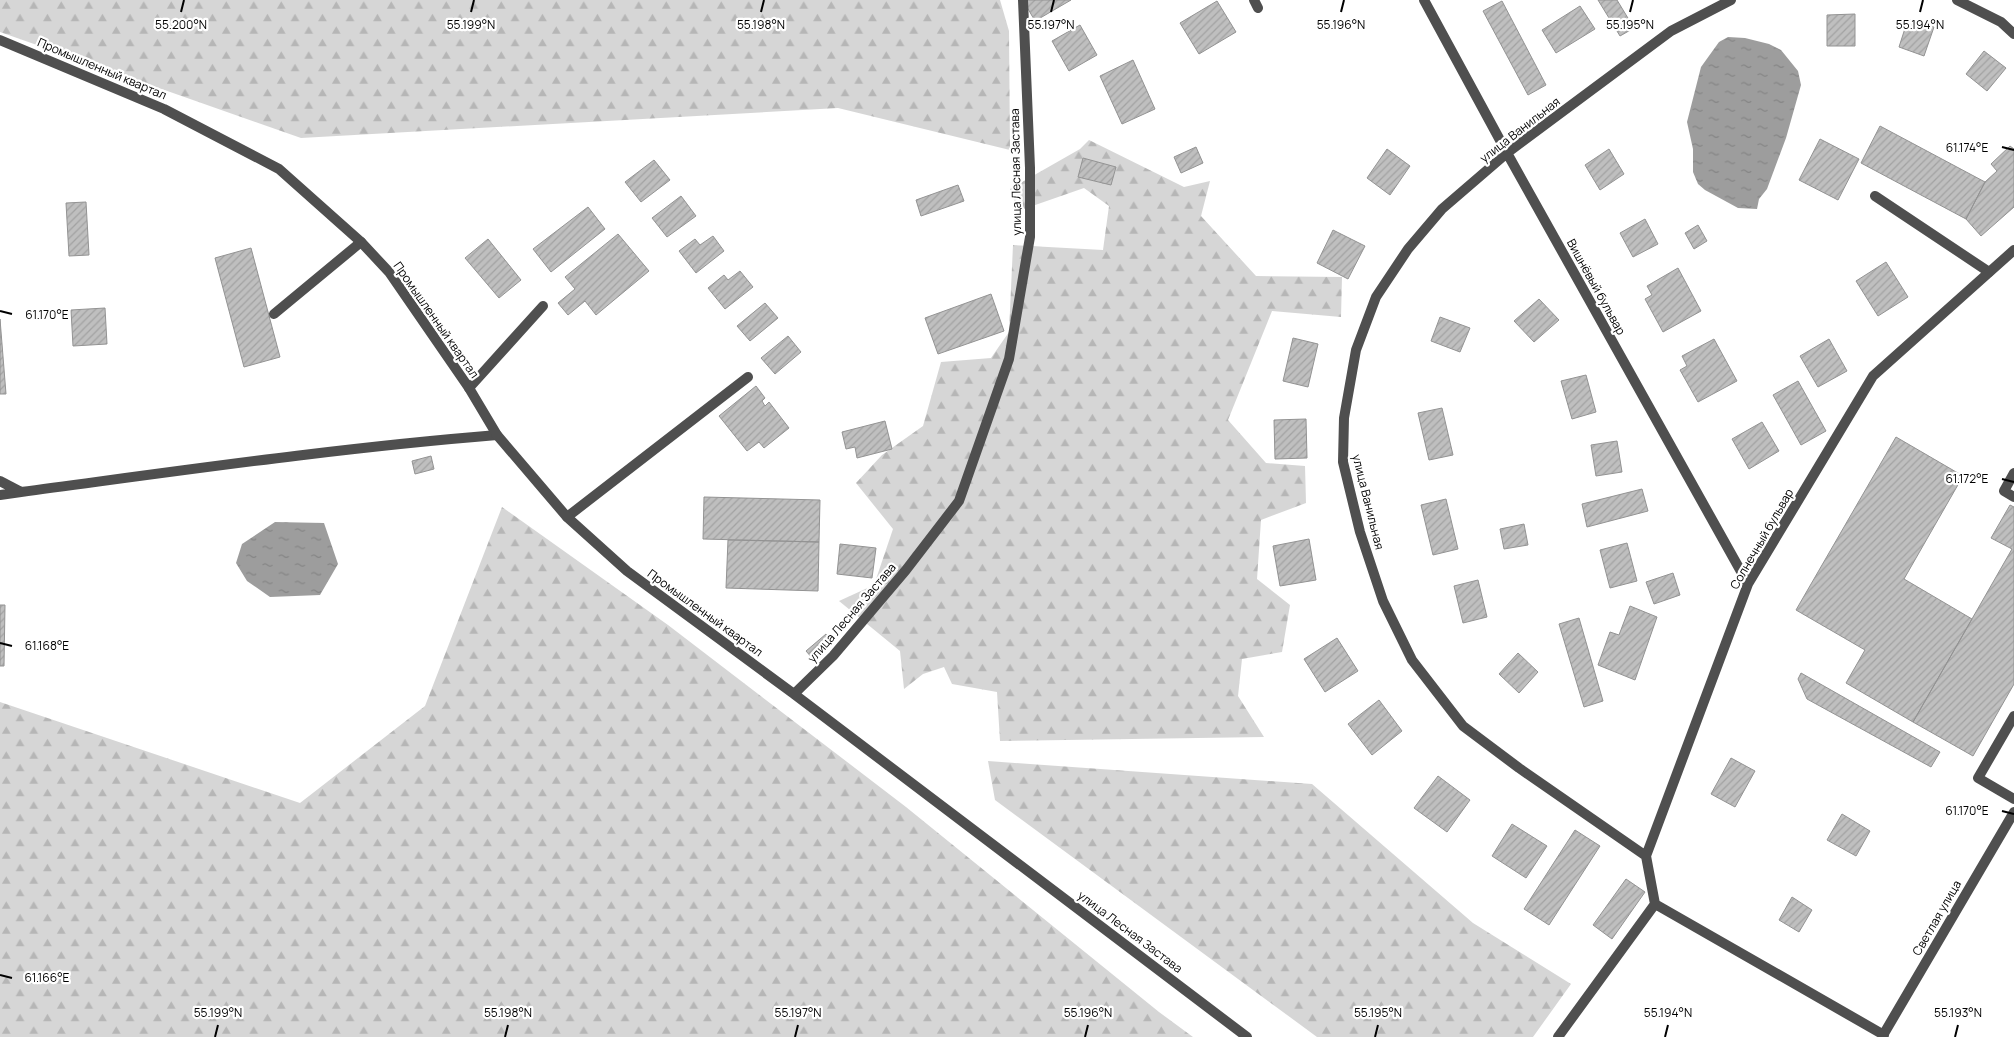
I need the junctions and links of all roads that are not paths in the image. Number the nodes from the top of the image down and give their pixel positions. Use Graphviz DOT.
graph roads {
  1 [pos="1024,0"];
  2 [pos="1424,0"];
  3 [pos="1731,0"];
  4 [pos="1957,0"];
  5 [pos="2014,34"];
  6 [pos="0,40"];
  7 [pos="1507,154"];
  8 [pos="1875,196"];
  9 [pos="361,242"];
  10 [pos="2014,250"];
  11 [pos="1989,272"];
  12 [pos="544,306"];
  13 [pos="274,314"];
  14 [pos="748,377"];
  15 [pos="469,388"];
  16 [pos="496,435"];
  17 [pos="2014,472"];
  18 [pos="0,481"];
  19 [pos="21,492"];
  20 [pos="0,495"];
  21 [pos="2014,497"];
  22 [pos="567,517"];
  23 [pos="1748,584"];
  24 [pos="794,694"];
  25 [pos="2014,716"];
  26 [pos="2014,799"];
  27 [pos="2014,812"];
  28 [pos="1646,856"];
  29 [pos="1655,904"];
  30 [pos="1883,1036"];
  31 [pos="1248,1037"];
  32 [pos="1558,1037"];
  1 -- 24 [label="street, улица Лесная Застава"];
  2 -- 7 [label="street, Вишнёвый бульвар"];
  3 -- 7 [label="street, улица Ванильная"];
  4 -- 5 [label="street"];
  6 -- 9 [label="street, Промышленный квартал"];
  7 -- 23 [label="street, Вишнёвый бульвар"];
  7 -- 28 [label="street, улица Ванильная"];
  8 -- 11 [label="street"];
  9 -- 13 [label="street"];
  9 -- 15 [label="street, Промышленный квартал"];
  10 -- 11 [label="street, Солнечный бульвар"];
  11 -- 23 [label="street, Солнечный бульвар"];
  12 -- 15 [label="street"];
  14 -- 22 [label="street"];
  15 -- 16 [label="street, Промышленный квартал"];
  16 -- 19 [label="street"];
  16 -- 22 [label="street, Промышленный квартал"];
  17 -- 21 [label="street"];
  18 -- 19 [label="street"];
  19 -- 20 [label="street"];
  22 -- 24 [label="street, Промышленный квартал"];
  23 -- 28 [label="street, Солнечный бульвар"];
  24 -- 31 [label="street, улица Лесная Застава"];
  25 -- 26 [label="street"];
  27 -- 30 [label="street, Светлая улица"];
  28 -- 29 [label="street"];
  29 -- 30 [label="street"];
  29 -- 32 [label="street"];
}
